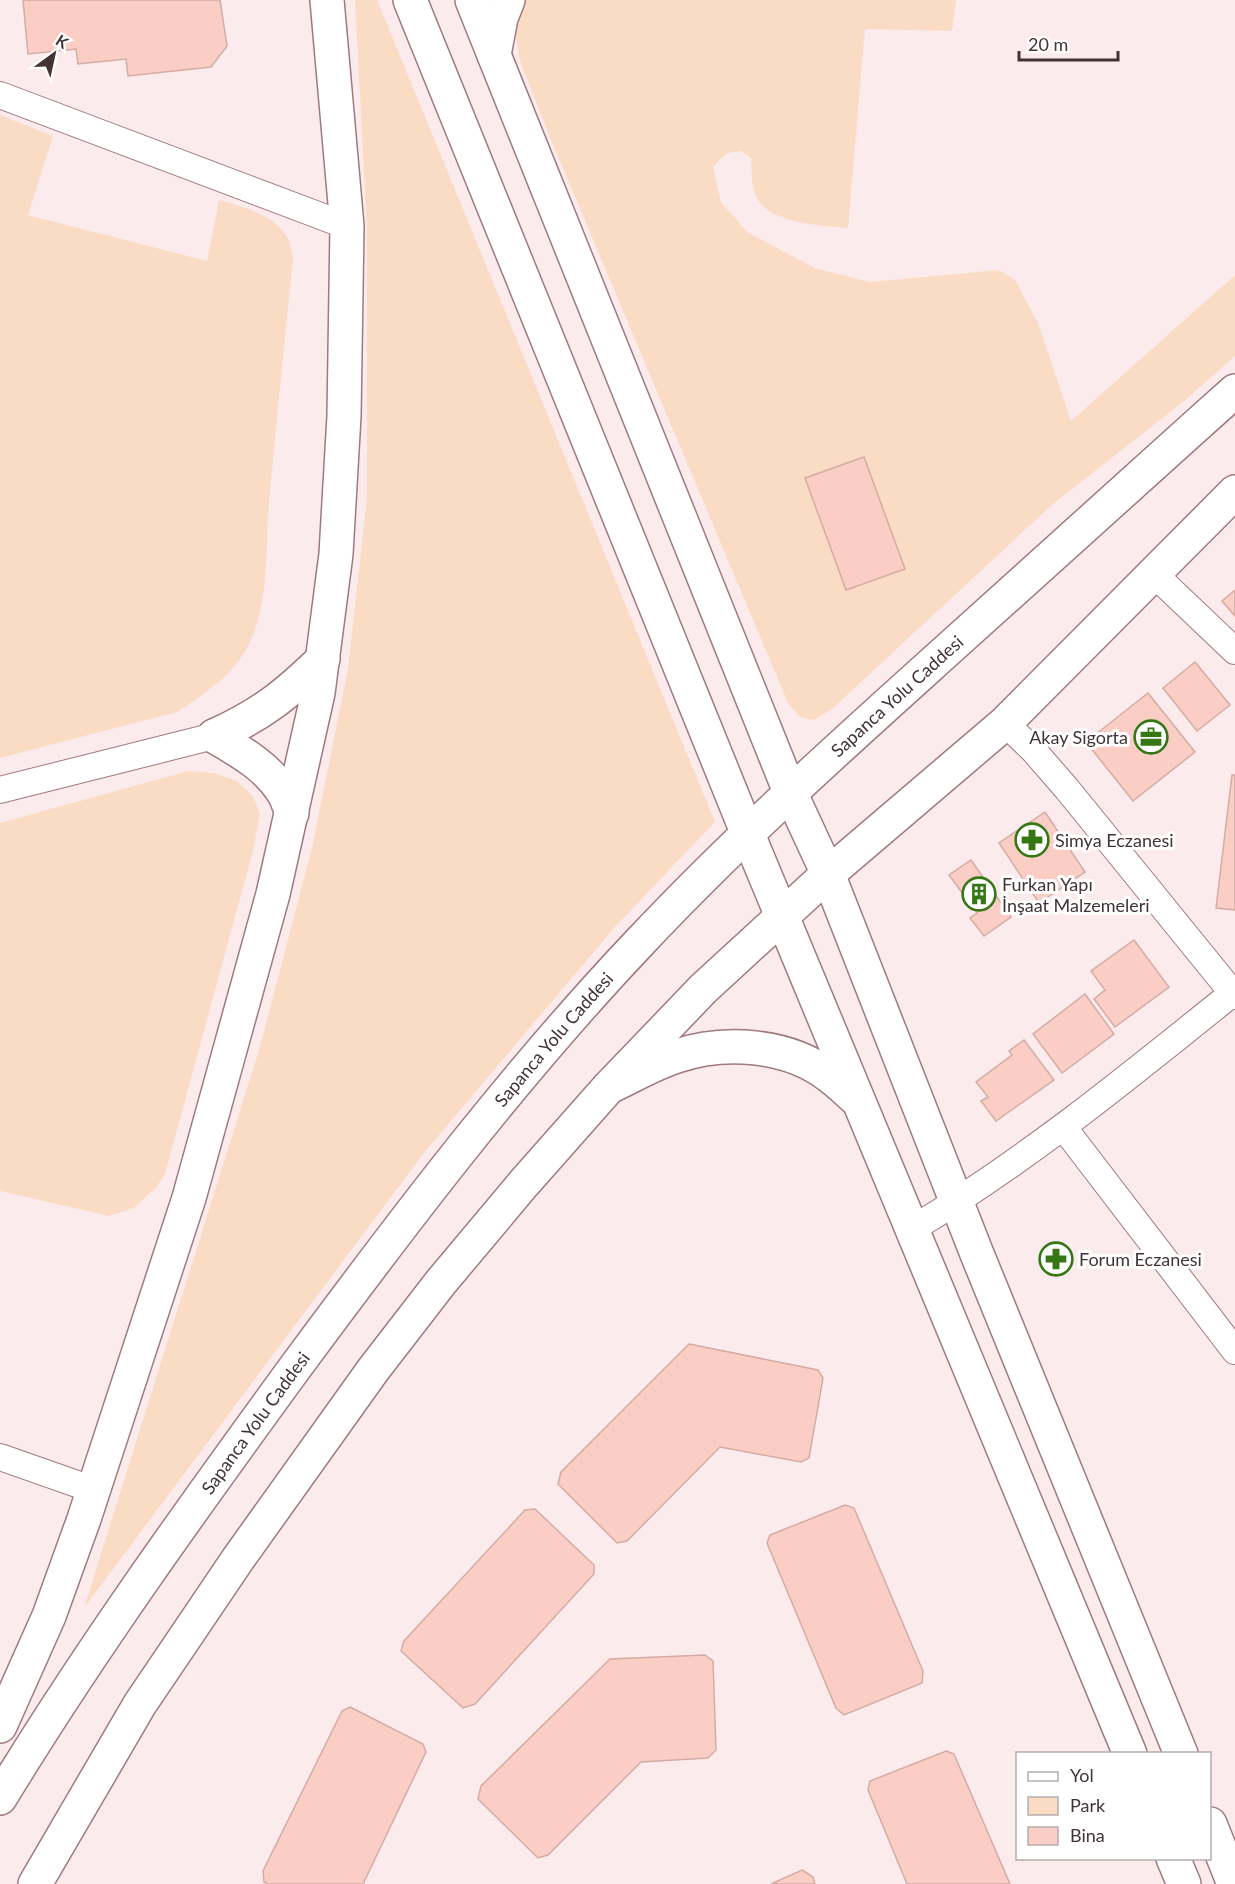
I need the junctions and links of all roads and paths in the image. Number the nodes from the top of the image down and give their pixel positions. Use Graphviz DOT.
graph roads {
  1 [pos="327,0"];
  2 [pos="410,0"];
  3 [pos="472,0"];
  4 [pos="508,0"];
  5 [pos="494,55"];
  6 [pos="0,95"];
  7 [pos="347,226"];
  8 [pos="1235,391"];
  9 [pos="1235,492"];
  10 [pos="1154,574"];
  11 [pos="1235,651"];
  12 [pos="323,658"];
  13 [pos="1005,723"];
  14 [pos="214,736"];
  15 [pos="0,790"];
  16 [pos="790,792"];
  17 [pos="292,813"];
  18 [pos="747,832"];
  19 [pos="828,874"];
  20 [pos="782,915"];
  21 [pos="1234,993"];
  22 [pos="608,1088"];
  23 [pos="861,1105"];
  24 [pos="1064,1128"];
  25 [pos="957,1203"];
  26 [pos="912,1229"];
  27 [pos="1235,1351"];
  28 [pos="0,1457"];
  29 [pos="94,1490"];
  30 [pos="0,1726"];
  31 [pos="1129,1752"];
  32 [pos="1180,1752"];
  33 [pos="0,1798"];
  34 [pos="1211,1829"];
  35 [pos="1174,1860"];
  36 [pos="35,1884"];
  37 [pos="1184,1884"];
  38 [pos="1234,1884"];
  1 -- 7 [label="main road"];
  2 -- 18 [label="main road"];
  3 -- 5 [label="main road"];
  4 -- 5 [label="main road"];
  5 -- 16 [label="main road"];
  6 -- 7 [label="street"];
  7 -- 12 [label="main road"];
  8 -- 16 [label="main road, Sapanca Yolu Caddesi"];
  9 -- 10 [label="main road"];
  10 -- 11 [label="street"];
  10 -- 13 [label="main road"];
  12 -- 14 [label="main road"];
  12 -- 17 [label="main road"];
  13 -- 19 [label="main road"];
  13 -- 21 [label="street"];
  14 -- 15 [label="street"];
  14 -- 17 [label="main road"];
  16 -- 18 [label="main road, Sapanca Yolu Caddesi"];
  16 -- 19 [label="main road"];
  17 -- 29 [label="main road"];
  18 -- 20 [label="main road"];
  18 -- 33 [label="main road, Sapanca Yolu Caddesi"];
  19 -- 20 [label="main road"];
  19 -- 25 [label="main road"];
  20 -- 22 [label="main road"];
  20 -- 23 [label="main road"];
  21 -- 24 [label="street"];
  22 -- 23 [label="main road"];
  22 -- 36 [label="main road"];
  23 -- 26 [label="main road"];
  24 -- 25 [label="street"];
  24 -- 27 [label="street"];
  25 -- 26 [label="street"];
  25 -- 32 [label="main road"];
  26 -- 31 [label="main road"];
  28 -- 29 [label="street"];
  29 -- 30 [label="main road"];
  34 -- 38 [label="main road"];
  35 -- 37 [label="main road"];
}
